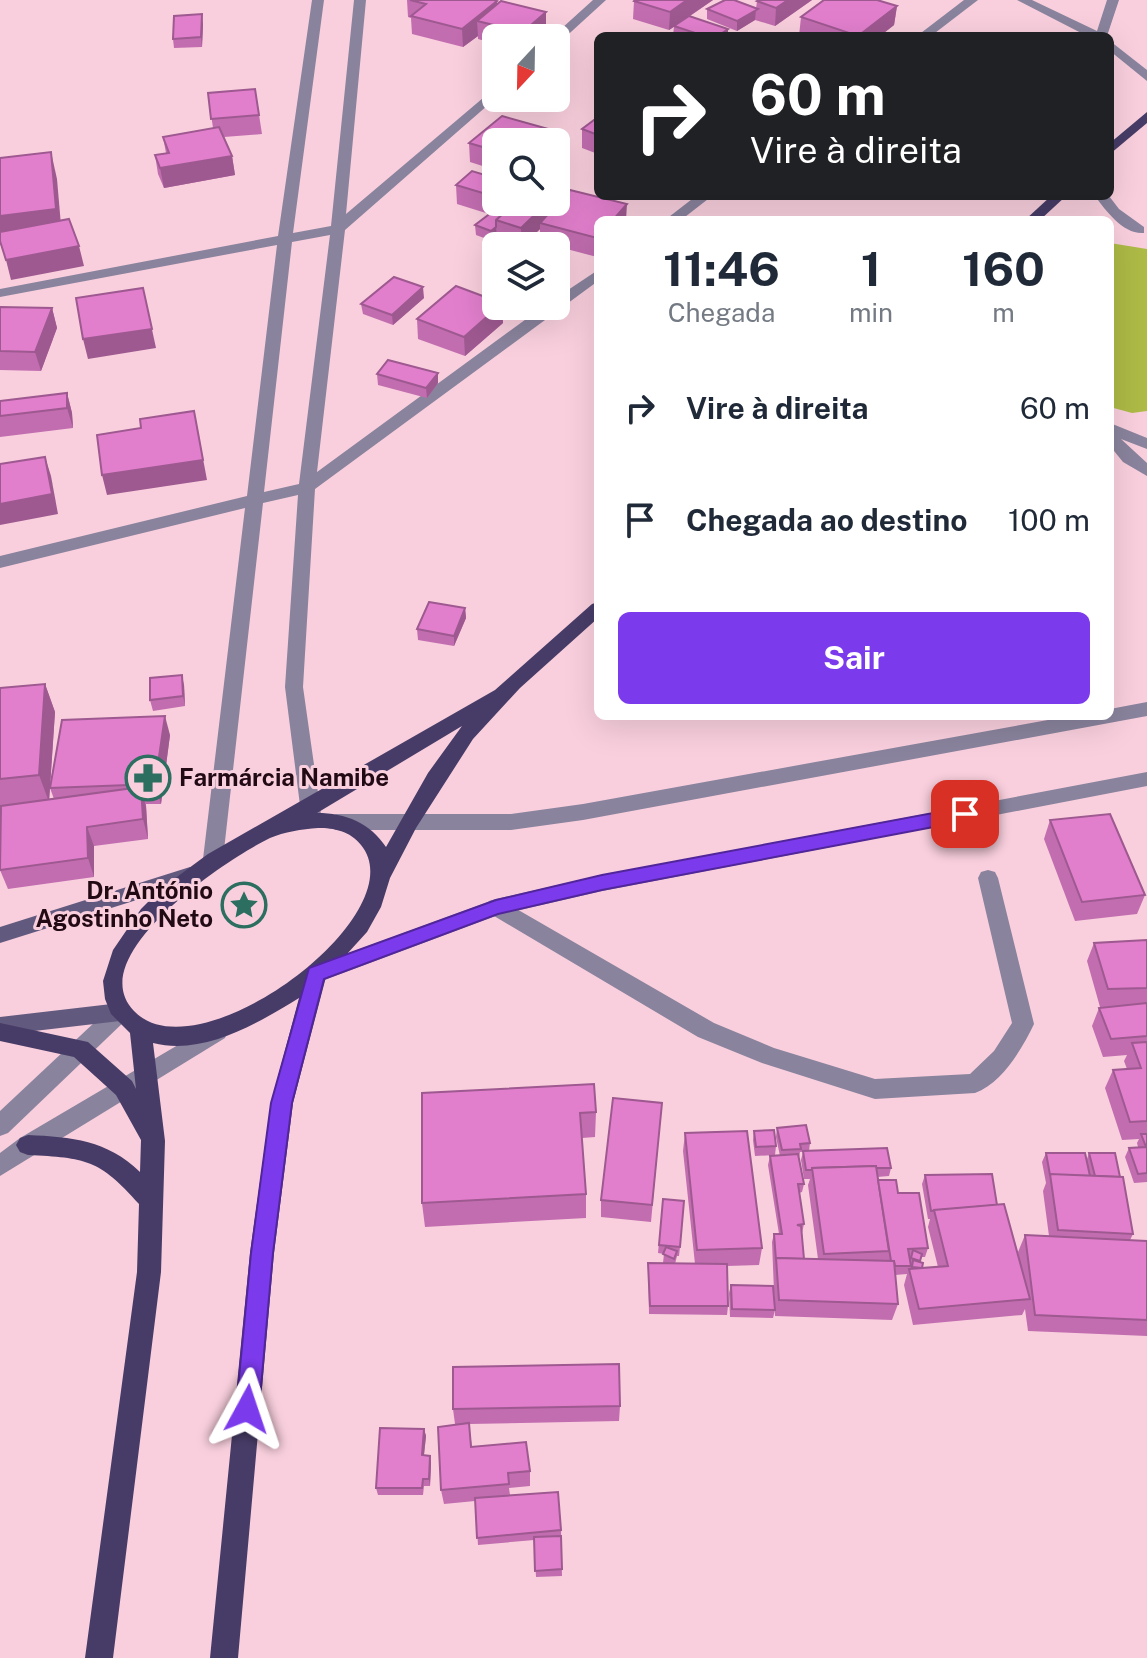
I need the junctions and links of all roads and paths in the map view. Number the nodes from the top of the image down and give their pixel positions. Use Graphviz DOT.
graph roads {
  1 [pos="318,0"];
  2 [pos="360,0"];
  3 [pos="600,0"];
  4 [pos="972,0"];
  5 [pos="1023,0"];
  6 [pos="1113,0"];
  7 [pos="570,27"];
  8 [pos="928,32"];
  9 [pos="1091,32"];
  10 [pos="1101,32"];
  11 [pos="1114,48"];
  12 [pos="1147,77"];
  13 [pos="482,103"];
  14 [pos="1145,119"];
  15 [pos="1114,146"];
  16 [pos="700,200"];
  17 [pos="1054,200"];
  18 [pos="1105,200"];
  19 [pos="678,216"];
  20 [pos="1036,216"];
  21 [pos="1114,227"];
  22 [pos="338,229"];
  23 [pos="1143,231"];
  24 [pos="285,237"];
  25 [pos="594,277"];
  26 [pos="0,293"];
  27 [pos="570,294"];
  28 [pos="535,320"];
  29 [pos="1114,427"];
  30 [pos="1114,429"];
  31 [pos="1147,429"];
  32 [pos="1114,441"];
  33 [pos="1147,444"];
  34 [pos="1147,471"];
  35 [pos="307,487"];
  36 [pos="255,498"];
  37 [pos="0,562"];
  38 [pos="594,612"];
  39 [pos="500,695"];
  40 [pos="1147,709"];
  41 [pos="1114,715"];
  42 [pos="1087,720"];
  43 [pos="1147,779"];
  44 [pos="312,814"];
  45 [pos="336,822"];
  46 [pos="408,822"];
  47 [pos="213,859"];
  48 [pos="383,872"];
  49 [pos="190,875"];
  50 [pos="988,878"];
  51 [pos="496,907"];
  52 [pos="0,935"];
  53 [pos="316,974"];
  54 [pos="120,1012"];
  55 [pos="224,1026"];
  56 [pos="0,1029"];
  57 [pos="141,1029"];
  58 [pos="80,1049"];
  59 [pos="147,1075"];
  60 [pos="124,1088"];
  61 [pos="0,1126"];
  62 [pos="153,1141"];
  63 [pos="28,1145"];
  64 [pos="0,1166"];
  65 [pos="151,1200"];
  66 [pos="99,1658"];
  67 [pos="224,1658"];
  1 -- 24 [label="street"];
  2 -- 22 [label="street"];
  3 -- 7 [label="street"];
  4 -- 8 [label="street"];
  5 -- 9 [label="street"];
  6 -- 10 [label="street"];
  11 -- 12 [label="street"];
  13 -- 22 [label="street"];
  14 -- 15 [label="main road"];
  16 -- 19 [label="street"];
  17 -- 20 [label="main road"];
  18 -- 23 [label="street"];
  21 -- 23 [label="street"];
  22 -- 24 [label="street"];
  22 -- 35 [label="street"];
  24 -- 26 [label="street"];
  24 -- 36 [label="street"];
  25 -- 27 [label="street"];
  28 -- 35 [label="street"];
  29 -- 31 [label="street"];
  30 -- 33 [label="street"];
  32 -- 34 [label="street"];
  35 -- 36 [label="street"];
  35 -- 44 [label="street"];
  36 -- 37 [label="street"];
  36 -- 47 [label="street"];
  38 -- 39 [label="main road"];
  39 -- 44 [label="main road"];
  39 -- 46 [label="main road"];
  40 -- 41 [label="street"];
  42 -- 46 [label="street"];
  43 -- 51 [label="street"];
  44 -- 45 [label="main road"];
  44 -- 47 [label="main road"];
  45 -- 46 [label="street"];
  45 -- 48 [label="main road"];
  46 -- 48 [label="main road"];
  47 -- 49 [label="main road"];
  48 -- 53 [label="main road"];
  49 -- 52 [label="street"];
  49 -- 54 [label="main road"];
  50 -- 51 [label="street"];
  51 -- 53 [label="street"];
  53 -- 55 [label="main road"];
  53 -- 67 [label="main road"];
  54 -- 56 [label="street"];
  54 -- 57 [label="main road"];
  54 -- 58 [label="street"];
  55 -- 57 [label="main road"];
  55 -- 59 [label="street"];
  56 -- 58 [label="main road"];
  57 -- 59 [label="main road"];
  58 -- 60 [label="main road"];
  58 -- 61 [label="street"];
  59 -- 60 [label="street"];
  59 -- 62 [label="main road"];
  60 -- 62 [label="main road"];
  60 -- 63 [label="street"];
  62 -- 65 [label="main road"];
  63 -- 64 [label="street"];
  63 -- 65 [label="main road"];
  65 -- 66 [label="main road"];
}
